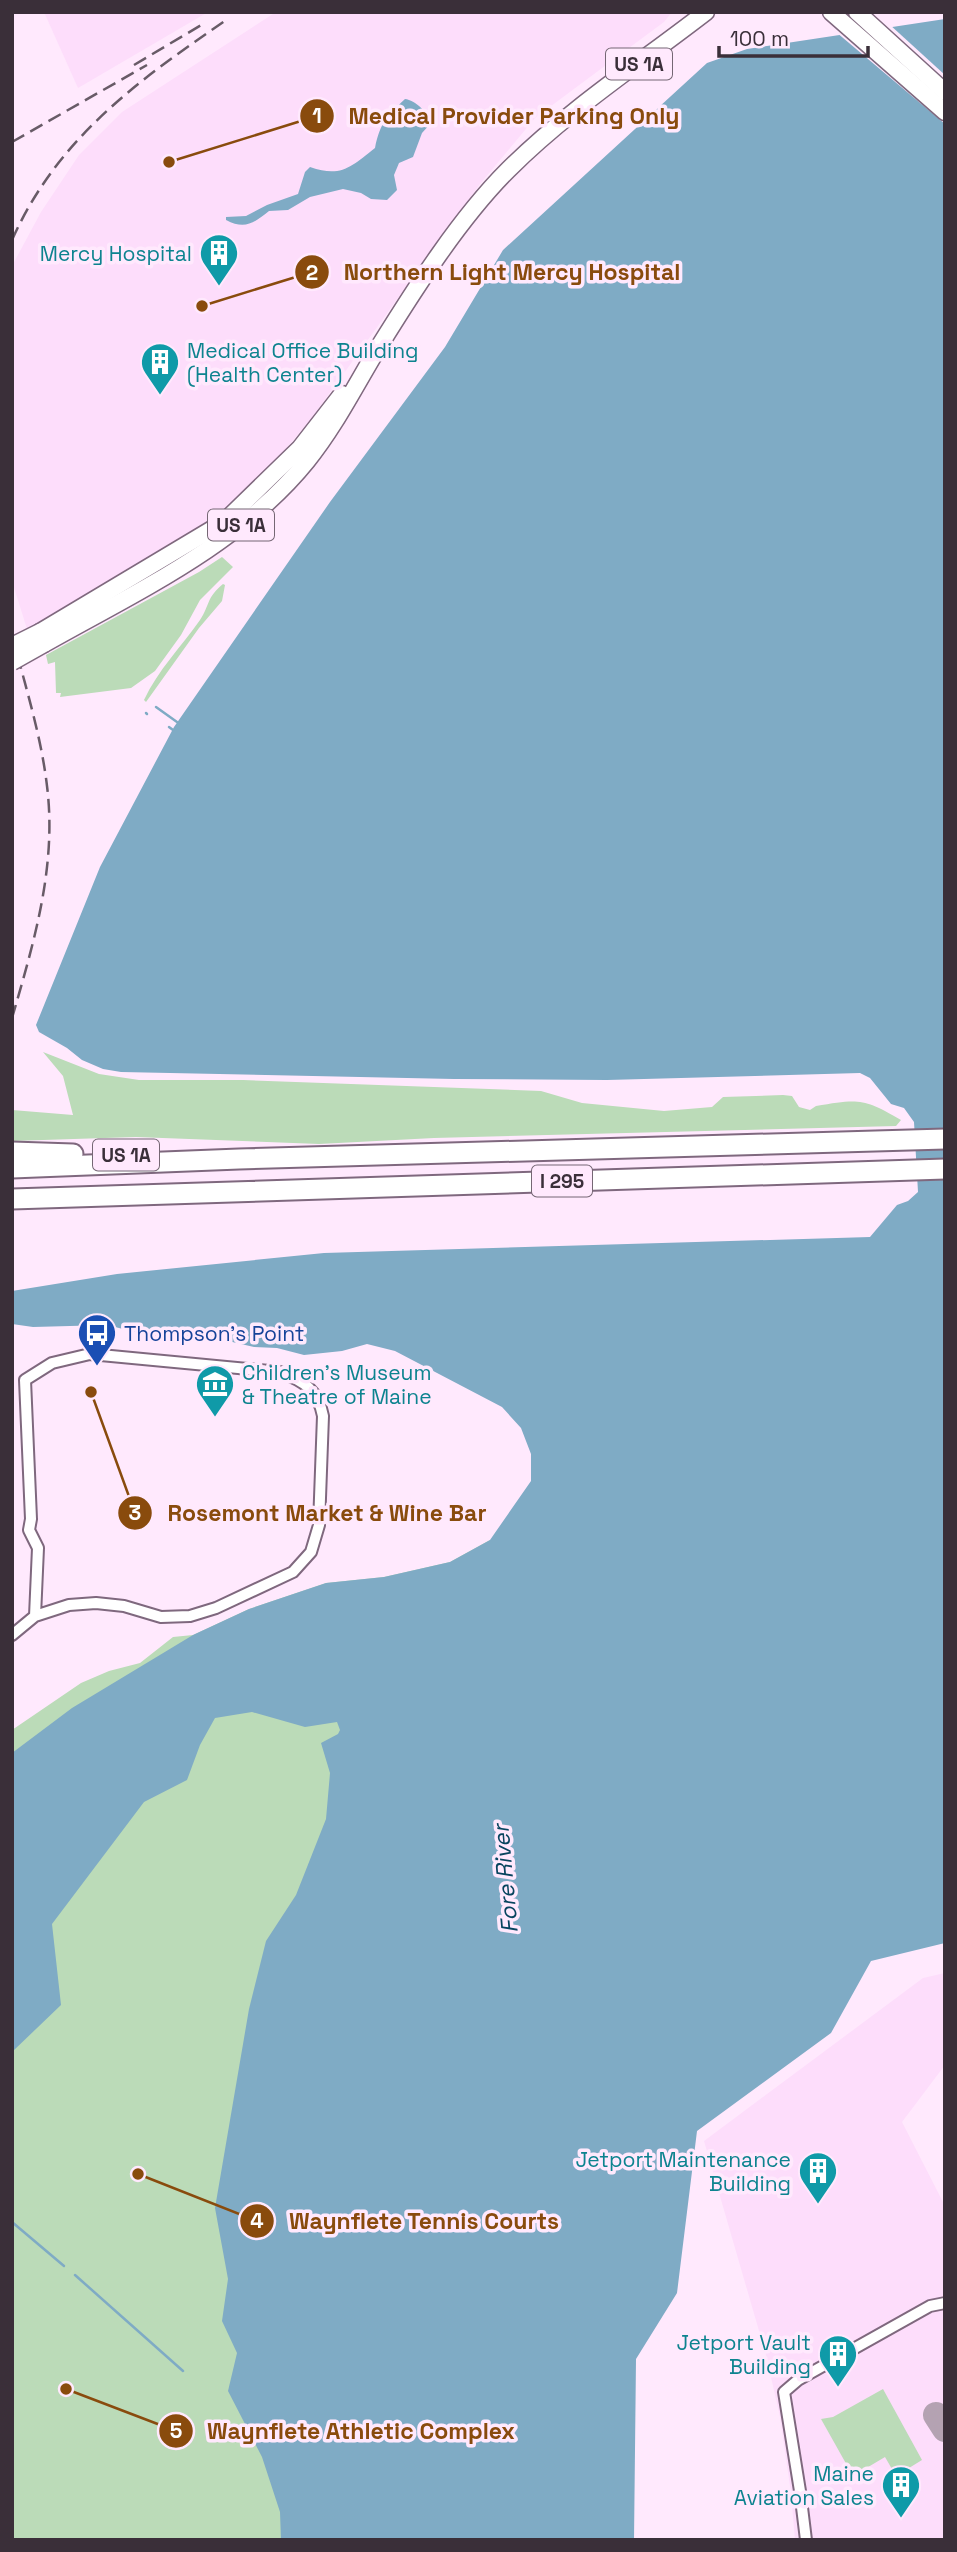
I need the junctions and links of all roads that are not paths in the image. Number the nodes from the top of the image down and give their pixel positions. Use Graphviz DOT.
graph roads {
  1 [pos="706,12"];
  2 [pos="831,12"];
  3 [pos="857,12"];
  4 [pos="945,92"];
  5 [pos="945,112"];
  6 [pos="42,638"];
  7 [pos="12,646"];
  8 [pos="12,662"];
  9 [pos="945,1139"];
  10 [pos="12,1152"];
  11 [pos="239,1159"];
  12 [pos="12,1168"];
  13 [pos="945,1169"];
  14 [pos="76,1197"];
  15 [pos="12,1199"];
  16 [pos="12,1205"];
  17 [pos="35,1616"];
  18 [pos="12,1635"];
  19 [pos="945,2303"];
  20 [pos="806,2540"];
  1 -- 6 [label="main road, US 1A"];
  2 -- 5 [label="main road"];
  3 -- 4 [label="main road"];
  6 -- 7 [label="main road, US 1A, bridge"];
  6 -- 8 [label="main road, US 1A, bridge"];
  9 -- 11 [label="highway, I 295"];
  10 -- 11 [label="highway, US 1A"];
  11 -- 12 [label="highway, I 295"];
  13 -- 14 [label="highway, I 295"];
  14 -- 15 [label="highway, I 295"];
  14 -- 16 [label="highway, US 1A"];
  17 -- 17 [label="street"];
  17 -- 18 [label="street"];
  19 -- 20 [label="street"];
}
